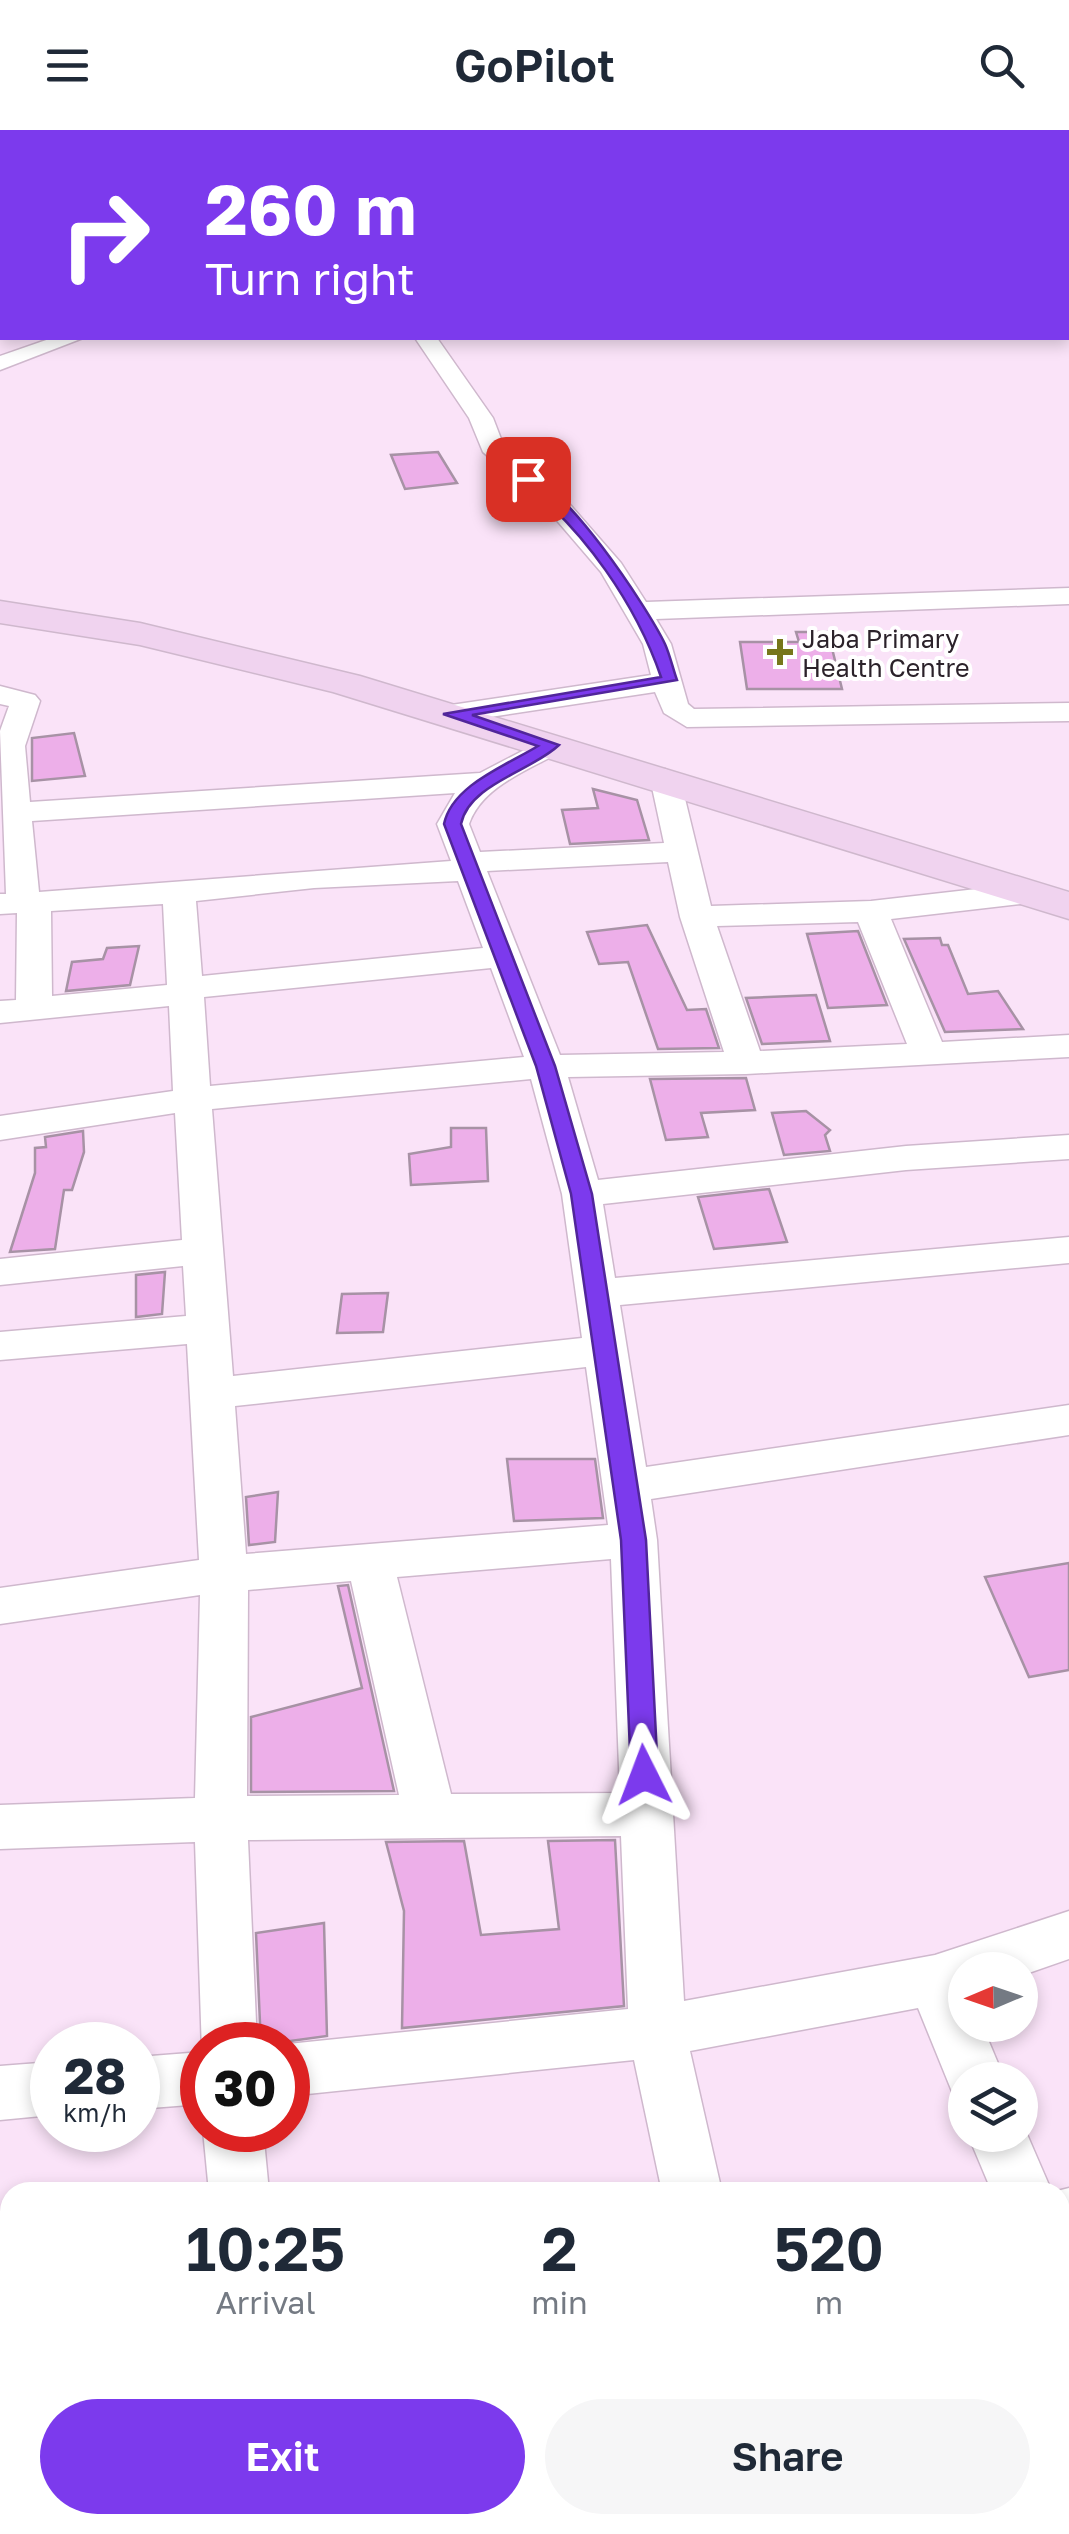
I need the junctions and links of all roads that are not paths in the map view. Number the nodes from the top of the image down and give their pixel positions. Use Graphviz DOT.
graph roads {
  1 [pos="66,340"];
  2 [pos="427,340"];
  3 [pos="0,363"];
  4 [pos="1069,596"];
  5 [pos="637,611"];
  6 [pos="0,612"];
  7 [pos="670,680"];
  8 [pos="0,695"];
  9 [pos="1069,712"];
  10 [pos="450,714"];
  11 [pos="551,745"];
  12 [pos="665,778"];
  13 [pos="494,780"];
  14 [pos="7,814"];
  15 [pos="680,852"];
  16 [pos="469,866"];
  17 [pos="179,893"];
  18 [pos="1029,893"];
  19 [pos="19,903"];
  20 [pos="1069,906"];
  21 [pos="871,911"];
  22 [pos="697,917"];
  23 [pos="503,956"];
  24 [pos="186,991"];
  25 [pos="17,1011"];
  26 [pos="1069,1046"];
  27 [pos="928,1051"];
  28 [pos="746,1062"];
  29 [pos="546,1066"];
  30 [pos="196,1099"];
  31 [pos="0,1128"];
  32 [pos="1069,1148"];
  33 [pos="582,1194"];
  34 [pos="1069,1250"];
  35 [pos="205,1251"];
  36 [pos="0,1272"];
  37 [pos="596,1292"];
  38 [pos="210,1328"];
  39 [pos="0,1346"];
  40 [pos="608,1350"];
  41 [pos="213,1394"];
  42 [pos="1069,1420"];
  43 [pos="626,1486"];
  44 [pos="634,1540"];
  45 [pos="370,1562"];
  46 [pos="224,1574"];
  47 [pos="0,1606"];
  48 [pos="646,1814"];
  49 [pos="430,1816"];
  50 [pos="221,1818"];
  51 [pos="0,1827"];
  52 [pos="1069,1935"];
  53 [pos="935,1980"];
  54 [pos="227,2022"];
  55 [pos="657,2032"];
  56 [pos="969,2062"];
  57 [pos="310,2068"];
  58 [pos="30,2091"];
  59 [pos="0,2093"];
  60 [pos="235,2152"];
  61 [pos="1005,2152"];
  62 [pos="237,2182"];
  63 [pos="690,2182"];
  64 [pos="1018,2182"];
  1 -- 3 [label="street"];
  2 -- 5 [label="street"];
  4 -- 5 [label="street"];
  5 -- 7 [label="street"];
  6 -- 10 [label="main road"];
  7 -- 9 [label="street"];
  7 -- 10 [label="street"];
  8 -- 14 [label="street"];
  10 -- 11 [label="main road"];
  11 -- 12 [label="main road"];
  11 -- 13 [label="street"];
  12 -- 15 [label="street"];
  12 -- 18 [label="main road"];
  13 -- 14 [label="street"];
  13 -- 16 [label="street"];
  14 -- 19 [label="street"];
  15 -- 16 [label="street"];
  15 -- 22 [label="street"];
  16 -- 17 [label="street"];
  16 -- 23 [label="street"];
  17 -- 19 [label="street"];
  17 -- 24 [label="street"];
  18 -- 20 [label="main road"];
  18 -- 21 [label="street"];
  19 -- 25 [label="street"];
  21 -- 22 [label="street"];
  21 -- 27 [label="street"];
  22 -- 28 [label="street"];
  23 -- 24 [label="street"];
  23 -- 29 [label="street"];
  24 -- 25 [label="street"];
  24 -- 30 [label="street"];
  26 -- 27 [label="street"];
  27 -- 28 [label="street"];
  28 -- 29 [label="street"];
  29 -- 30 [label="street"];
  29 -- 33 [label="street"];
  30 -- 31 [label="street"];
  30 -- 35 [label="street"];
  32 -- 33 [label="street"];
  33 -- 37 [label="street"];
  34 -- 37 [label="street"];
  35 -- 36 [label="street"];
  35 -- 38 [label="street"];
  37 -- 40 [label="street"];
  38 -- 39 [label="street"];
  38 -- 41 [label="street"];
  40 -- 41 [label="street"];
  40 -- 43 [label="street"];
  41 -- 46 [label="street"];
  42 -- 43 [label="street"];
  43 -- 44 [label="street"];
  44 -- 45 [label="street"];
  44 -- 48 [label="street"];
  45 -- 46 [label="street"];
  45 -- 49 [label="street"];
  46 -- 47 [label="street"];
  46 -- 50 [label="street"];
  48 -- 49 [label="street"];
  48 -- 55 [label="street"];
  49 -- 50 [label="street"];
  50 -- 51 [label="street"];
  50 -- 54 [label="street"];
  52 -- 53 [label="street"];
  53 -- 55 [label="street"];
  53 -- 56 [label="street"];
  55 -- 57 [label="street"];
  55 -- 63 [label="street"];
  58 -- 59 [label="street"];
  60 -- 62 [label="street"];
  61 -- 64 [label="street"];
}
